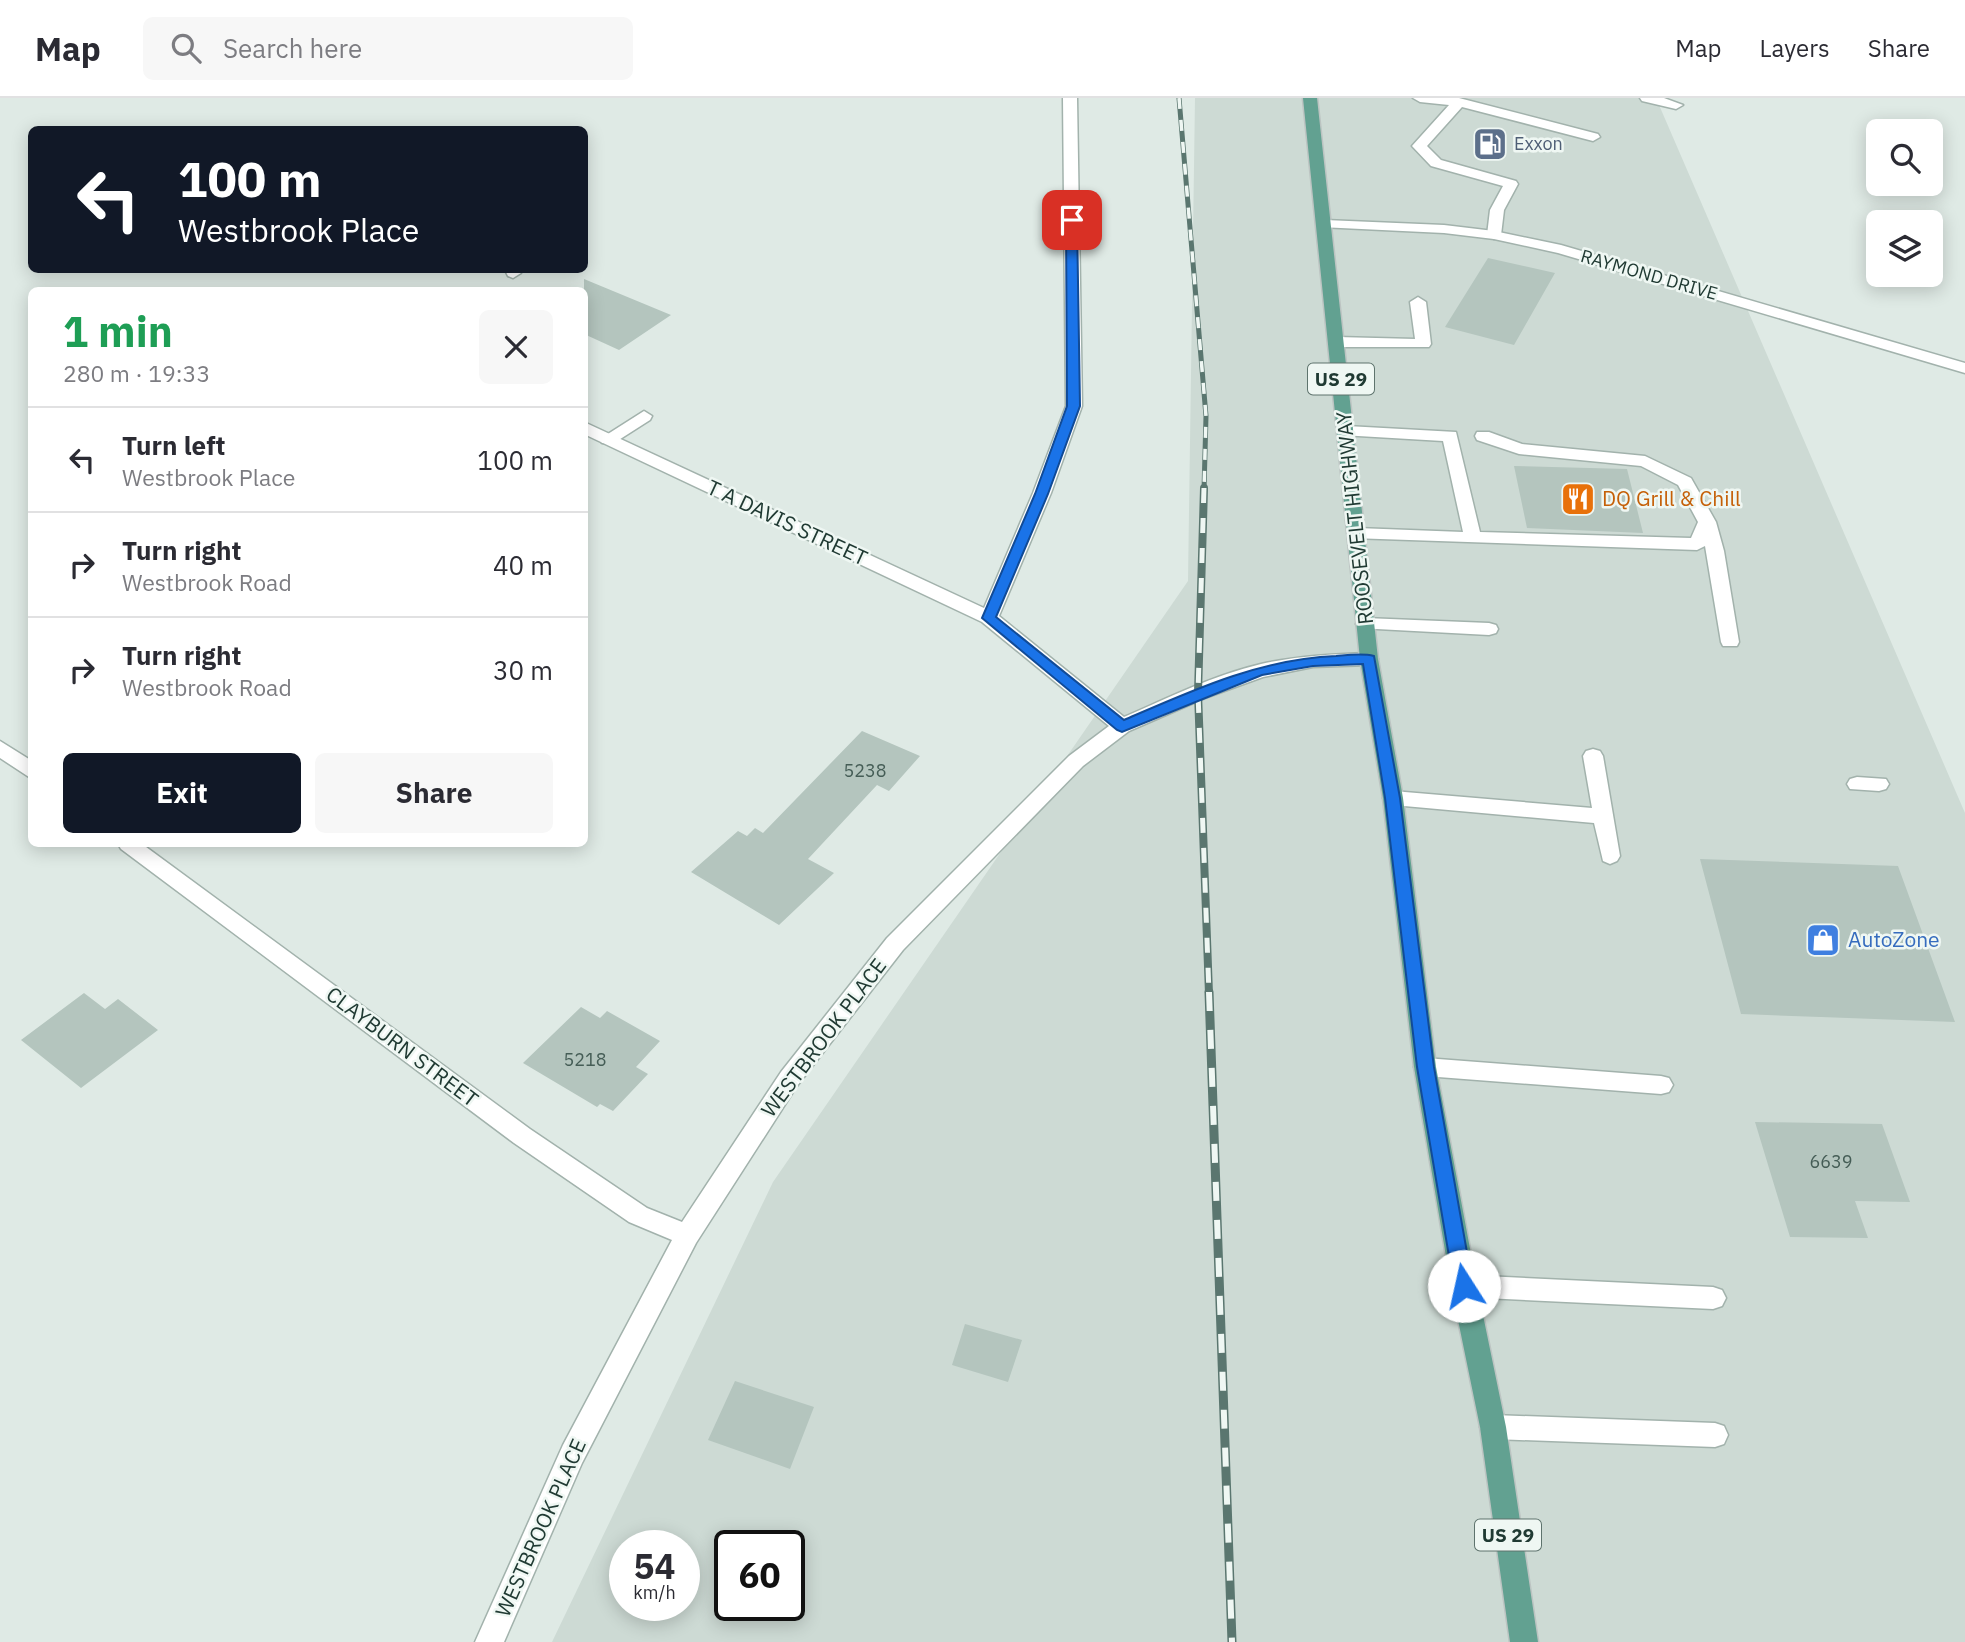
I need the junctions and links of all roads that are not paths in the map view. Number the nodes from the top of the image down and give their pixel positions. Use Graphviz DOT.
graph roads {
  1 [pos="1070,98"];
  2 [pos="1310,98"];
  3 [pos="1420,98"];
  4 [pos="1647,98"];
  5 [pos="1459,102"];
  6 [pos="1676,105"];
  7 [pos="1593,137"];
  8 [pos="1325,224"];
  9 [pos="1494,235"];
  10 [pos="1418,302"];
  11 [pos="1337,342"];
  12 [pos="1965,368"];
  13 [pos="644,416"];
  14 [pos="588,429"];
  15 [pos="1347,431"];
  16 [pos="1483,436"];
  17 [pos="608,439"];
  18 [pos="1707,522"];
  19 [pos="1357,534"];
  20 [pos="1473,538"];
  21 [pos="989,618"];
  22 [pos="1366,624"];
  23 [pos="1489,629"];
  24 [pos="1730,642"];
  25 [pos="1369,659"];
  26 [pos="1122,726"];
  27 [pos="0,748"];
  28 [pos="1593,756"];
  29 [pos="28,769"];
  30 [pos="1857,784"];
  31 [pos="1879,784"];
  32 [pos="1393,798"];
  33 [pos="1605,817"];
  34 [pos="132,847"];
  35 [pos="1610,856"];
  36 [pos="1425,1067"];
  37 [pos="1661,1086"];
  38 [pos="687,1236"];
  39 [pos="1464,1286"];
  40 [pos="1713,1298"];
  41 [pos="1493,1427"];
  42 [pos="1715,1435"];
  43 [pos="489,1642"];
  44 [pos="1524,1642"];
  1 -- 21 [label="street"];
  2 -- 8 [label="main road, ROOSEVELT HIGHWAY / US 29"];
  3 -- 5 [label="street"];
  4 -- 6 [label="street"];
  5 -- 7 [label="street"];
  5 -- 9 [label="street"];
  8 -- 9 [label="street, RAYMOND DRIVE"];
  8 -- 11 [label="main road, ROOSEVELT HIGHWAY / US 29"];
  9 -- 12 [label="street, RAYMOND DRIVE"];
  10 -- 11 [label="street"];
  11 -- 15 [label="main road, ROOSEVELT HIGHWAY / US 29"];
  13 -- 17 [label="street"];
  14 -- 17 [label="street, T A DAVIS STREET"];
  15 -- 19 [label="main road, ROOSEVELT HIGHWAY / US 29"];
  15 -- 20 [label="street"];
  16 -- 18 [label="street"];
  17 -- 21 [label="street, T A DAVIS STREET"];
  18 -- 20 [label="street"];
  18 -- 24 [label="street"];
  19 -- 20 [label="street"];
  19 -- 22 [label="main road, ROOSEVELT HIGHWAY / US 29"];
  21 -- 26 [label="street, T A DAVIS STREET"];
  22 -- 23 [label="street"];
  22 -- 25 [label="main road, ROOSEVELT HIGHWAY / US 29"];
  25 -- 26 [label="street, WESTBROOK PLACE"];
  25 -- 32 [label="main road, ROOSEVELT HIGHWAY / US 29"];
  26 -- 38 [label="street, WESTBROOK PLACE"];
  27 -- 29 [label="street"];
  28 -- 33 [label="street"];
  30 -- 31 [label="street"];
  32 -- 33 [label="street"];
  32 -- 36 [label="main road, ROOSEVELT HIGHWAY / US 29"];
  33 -- 35 [label="street"];
  34 -- 38 [label="street, CLAYBURN STREET"];
  36 -- 37 [label="street"];
  36 -- 39 [label="main road, ROOSEVELT HIGHWAY / US 29"];
  38 -- 43 [label="street, WESTBROOK PLACE"];
  39 -- 40 [label="street"];
  39 -- 41 [label="main road, ROOSEVELT HIGHWAY / US 29"];
  41 -- 42 [label="street"];
  41 -- 44 [label="main road, ROOSEVELT HIGHWAY / US 29"];
}
